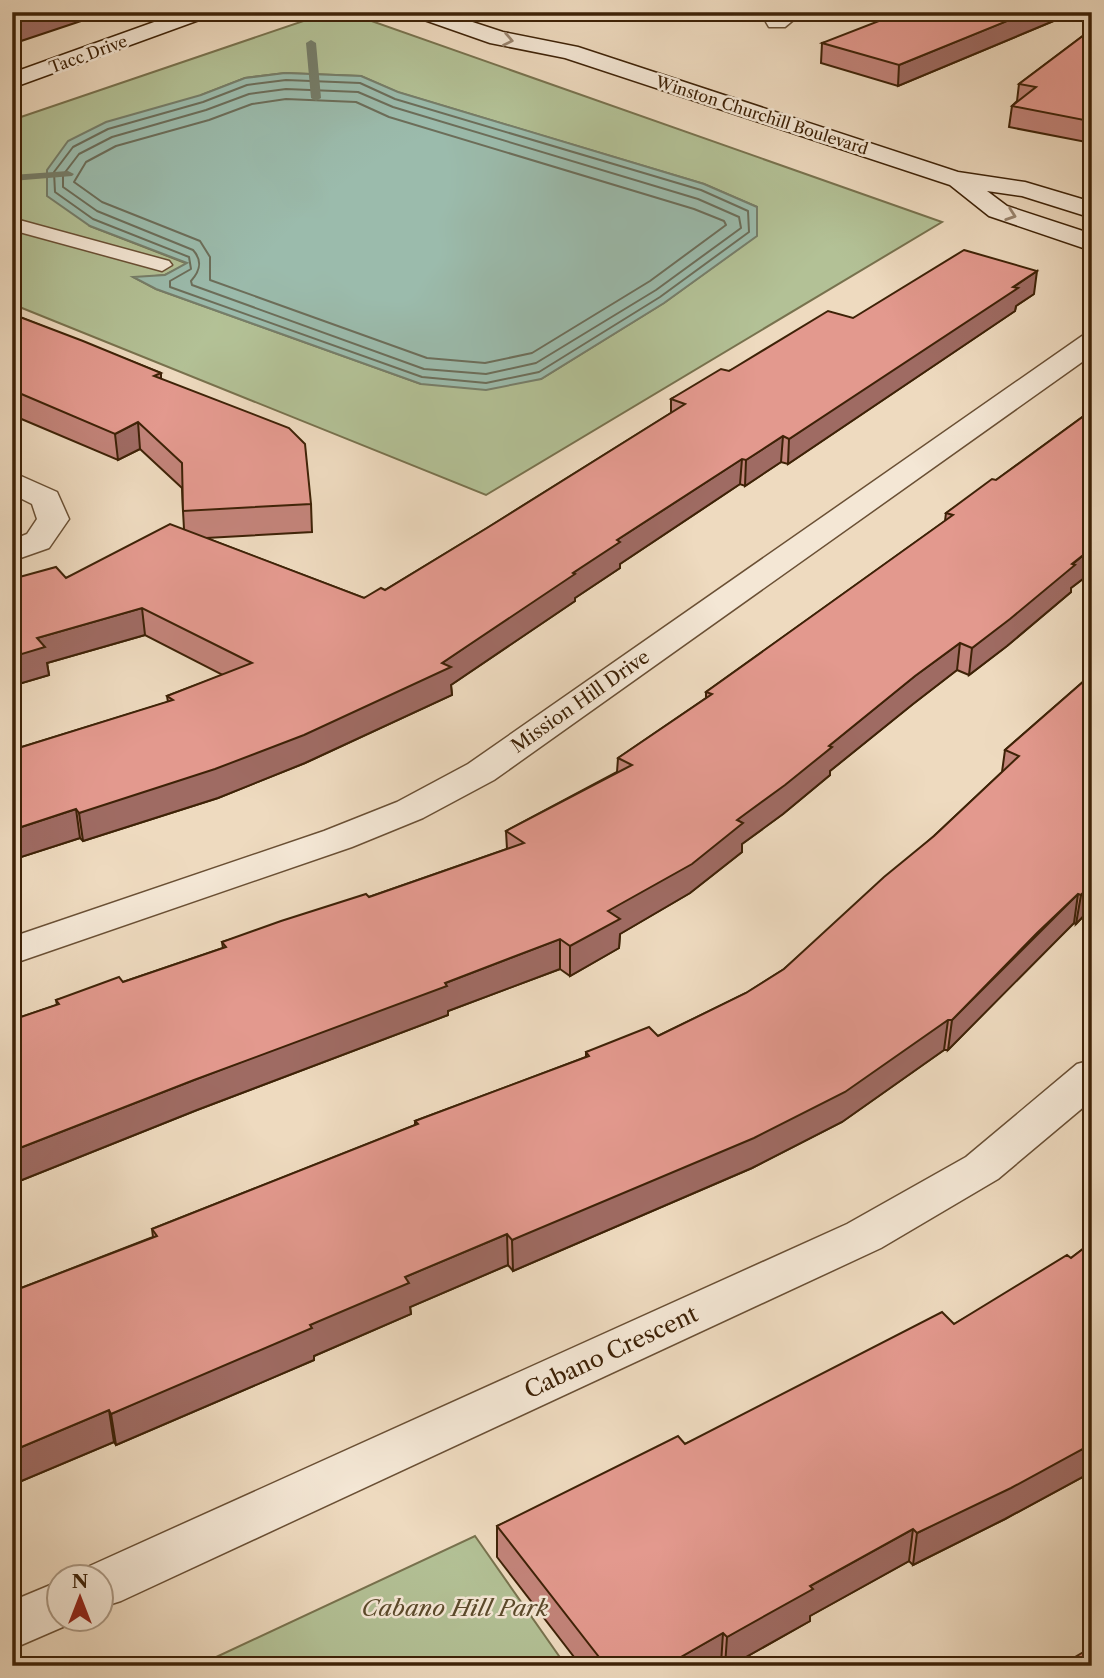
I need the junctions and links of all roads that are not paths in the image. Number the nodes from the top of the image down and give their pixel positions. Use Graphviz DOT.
graph roads {
  1 [pos="203,12"];
  2 [pos="420,12"];
  3 [pos="526,22"];
  4 [pos="570,52"];
  5 [pos="12,81"];
  6 [pos="954,179"];
  7 [pos="1092,210"];
  8 [pos="12,224"];
  9 [pos="1092,243"];
  10 [pos="162,264"];
  11 [pos="1092,342"];
  12 [pos="12,481"];
  13 [pos="12,551"];
  14 [pos="12,951"];
  15 [pos="1092,1074"];
  16 [pos="116,1579"];
  17 [pos="46,1610"];
  18 [pos="12,1626"];
  1 -- 5 [label="street, Tacc Drive"];
  2 -- 4 [label="street, Winston Churchill Boulevard, one-way"];
  3 -- 4 [label="street, Winston Churchill Boulevard"];
  4 -- 6 [label="street, Winston Churchill Boulevard"];
  6 -- 7 [label="street, Winston Churchill Boulevard"];
  6 -- 9 [label="street, Winston Churchill Boulevard, one-way"];
  8 -- 10 [label="lane"];
  11 -- 14 [label="street, Mission Hill Drive"];
  12 -- 13 [label="street"];
  15 -- 16 [label="street, Cabano Crescent"];
  17 -- 18 [label="street"];
}
